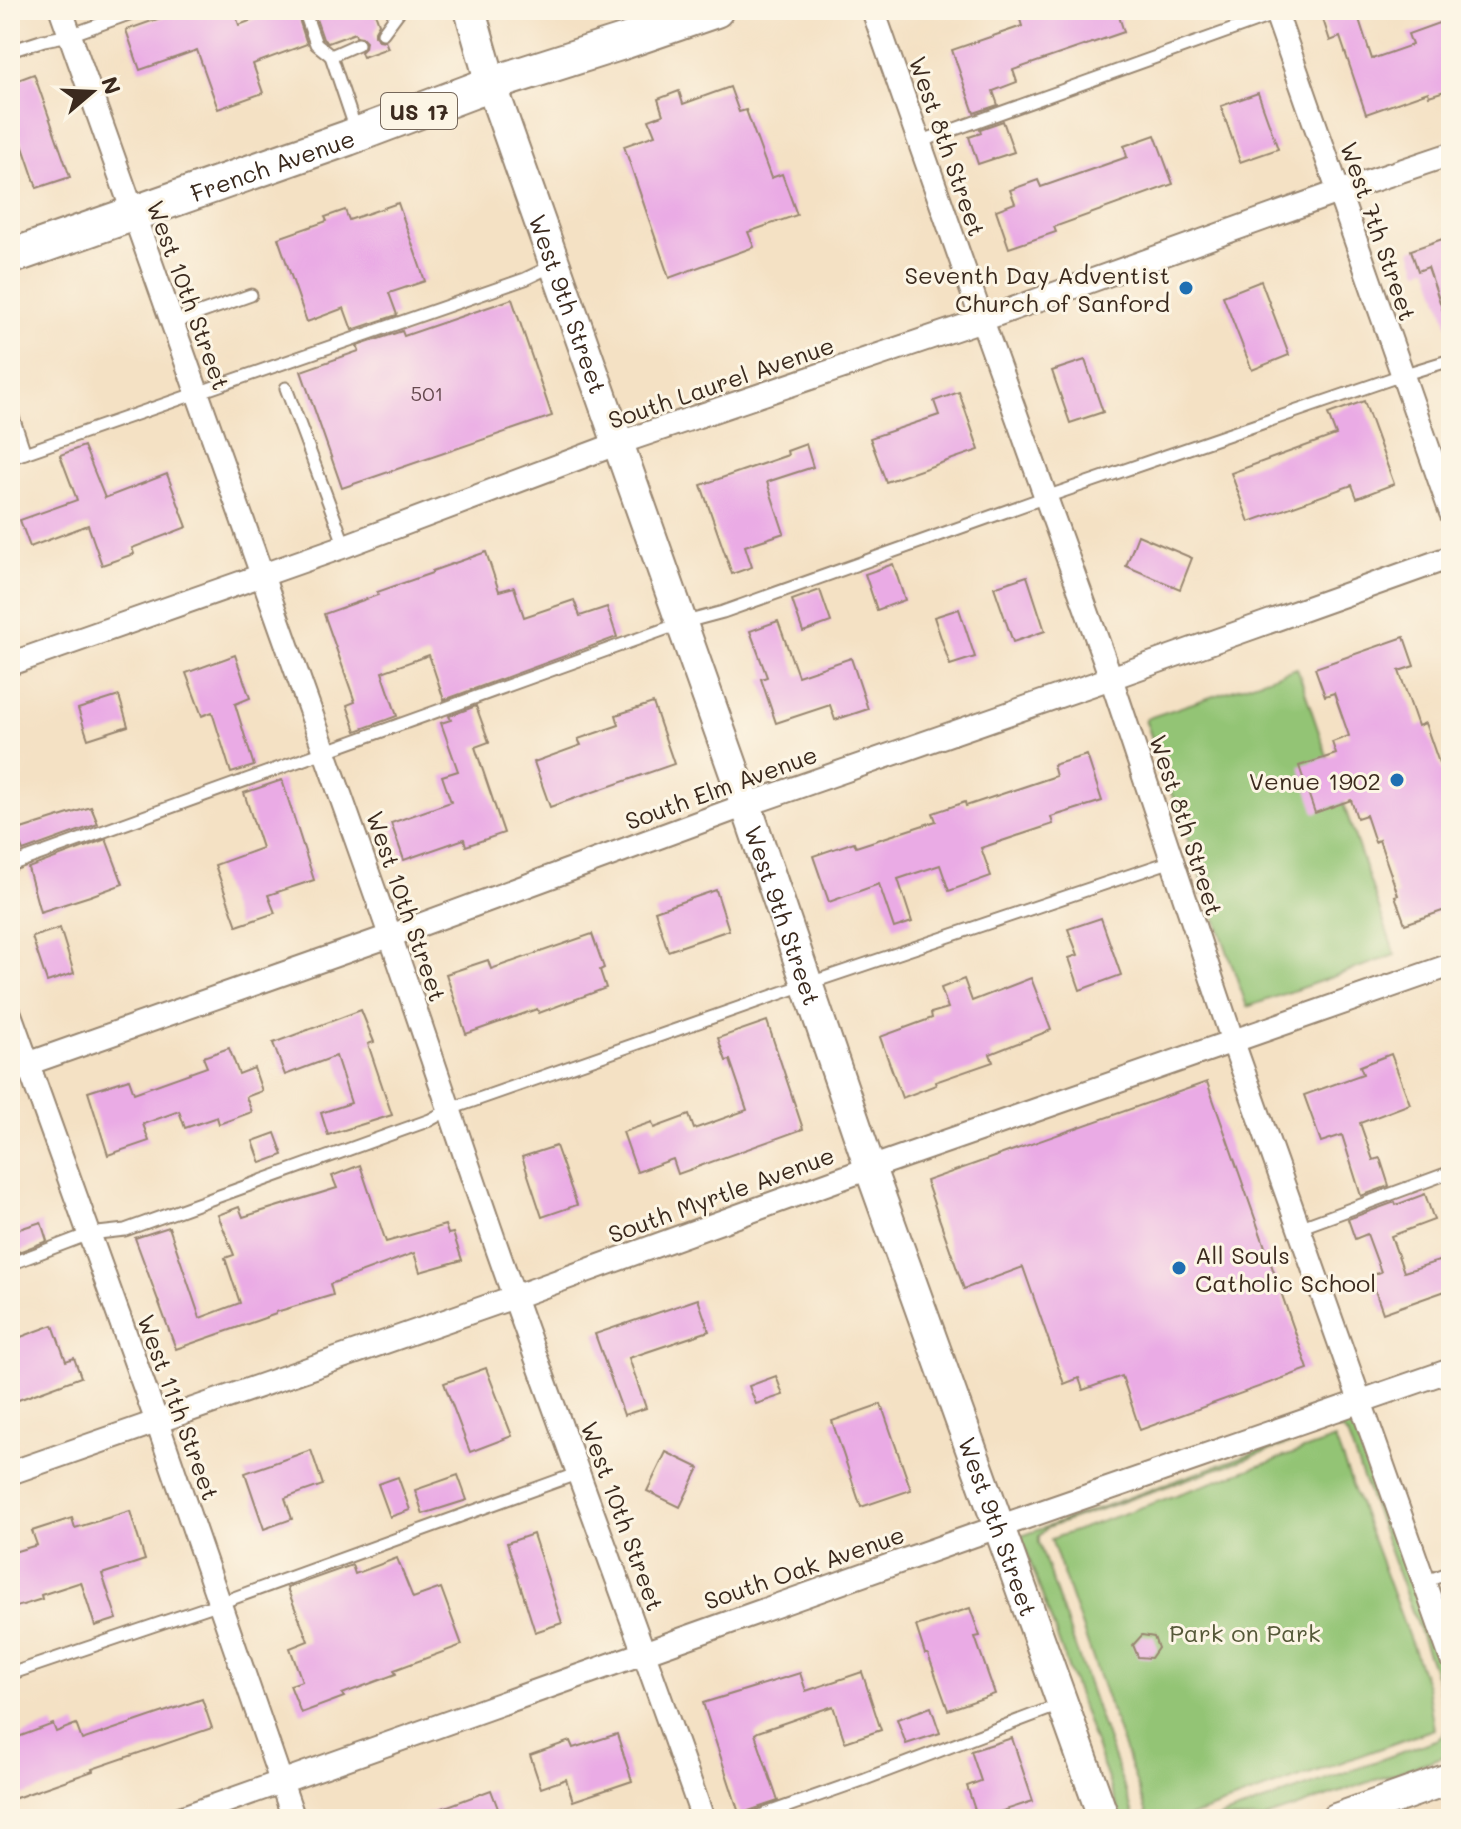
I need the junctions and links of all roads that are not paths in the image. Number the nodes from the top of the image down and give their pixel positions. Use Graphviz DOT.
graph roads {
  1 [pos="61,10"];
  2 [pos="140,10"];
  3 [pos="304,10"];
  4 [pos="400,10"];
  5 [pos="470,10"];
  6 [pos="716,10"];
  7 [pos="873,10"];
  8 [pos="1280,11"];
  9 [pos="643,22"];
  10 [pos="383,33"];
  11 [pos="70,35"];
  12 [pos="358,44"];
  13 [pos="10,51"];
  14 [pos="331,56"];
  15 [pos="491,84"];
  16 [pos="358,134"];
  17 [pos="919,142"];
  18 [pos="1451,154"];
  19 [pos="1338,192"];
  20 [pos="132,214"];
  21 [pos="10,257"];
  22 [pos="555,264"];
  23 [pos="251,295"];
  24 [pos="982,320"];
  25 [pos="172,323"];
  26 [pos="1451,360"];
  27 [pos="1402,375"];
  28 [pos="286,388"];
  29 [pos="196,392"];
  30 [pos="10,408"];
  31 [pos="619,443"];
  32 [pos="25,453"];
  33 [pos="10,458"];
  34 [pos="1046,497"];
  35 [pos="1451,513"];
  36 [pos="345,546"];
  37 [pos="1451,557"];
  38 [pos="263,575"];
  39 [pos="682,623"];
  40 [pos="10,664"];
  41 [pos="1111,678"];
  42 [pos="325,751"];
  43 [pos="746,805"];
  44 [pos="1172,861"];
  45 [pos="10,865"];
  46 [pos="390,936"];
  47 [pos="1451,965"];
  48 [pos="807,984"];
  49 [pos="10,1014"];
  50 [pos="1233,1042"];
  51 [pos="19,1067"];
  52 [pos="450,1109"];
  53 [pos="870,1168"];
  54 [pos="1451,1172"];
  55 [pos="1299,1228"];
  56 [pos="89,1234"];
  57 [pos="10,1264"];
  58 [pos="514,1297"];
  59 [pos="1451,1370"];
  60 [pos="1360,1401"];
  61 [pos="157,1422"];
  62 [pos="10,1473"];
  63 [pos="579,1473"];
  64 [pos="998,1527"];
  65 [pos="1451,1572"];
  66 [pos="1424,1582"];
  67 [pos="220,1603"];
  68 [pos="645,1651"];
  69 [pos="1451,1658"];
  70 [pos="10,1674"];
  71 [pos="1062,1704"];
  72 [pos="1451,1778"];
  73 [pos="281,1782"];
  74 [pos="177,1819"];
  75 [pos="294,1819"];
  76 [pos="703,1819"];
  77 [pos="751,1819"];
  78 [pos="1104,1819"];
  79 [pos="1336,1819"];
  1 -- 11 [label="street, West 10th Street"];
  2 -- 11 [label="lane"];
  3 -- 14 [label="lane"];
  4 -- 10 [label="lane"];
  5 -- 15 [label="street, West 9th Street"];
  6 -- 9 [label="main road, French Avenue / US 17"];
  7 -- 17 [label="street, West 8th Street"];
  8 -- 17 [label="lane"];
  8 -- 19 [label="street, West 7th Street"];
  9 -- 15 [label="main road, French Avenue / US 17"];
  11 -- 13 [label="lane"];
  11 -- 20 [label="street, West 10th Street"];
  12 -- 14 [label="lane"];
  14 -- 16 [label="lane"];
  15 -- 16 [label="main road, French Avenue / US 17"];
  15 -- 22 [label="street, West 9th Street"];
  16 -- 20 [label="main road, French Avenue / US 17"];
  17 -- 24 [label="street, West 8th Street"];
  18 -- 19 [label="street, South Laurel Avenue"];
  19 -- 24 [label="street, South Laurel Avenue"];
  19 -- 27 [label="street, West 7th Street"];
  20 -- 21 [label="main road, French Avenue / US 17"];
  20 -- 25 [label="street, West 10th Street"];
  22 -- 29 [label="lane"];
  22 -- 31 [label="street, West 9th Street"];
  23 -- 25 [label="lane"];
  24 -- 31 [label="street, South Laurel Avenue"];
  24 -- 34 [label="street, West 8th Street"];
  25 -- 29 [label="street, West 10th Street"];
  26 -- 27 [label="lane"];
  27 -- 34 [label="lane"];
  27 -- 35 [label="street, West 7th Street"];
  28 -- 36 [label="lane"];
  29 -- 32 [label="lane"];
  29 -- 38 [label="street, West 10th Street"];
  30 -- 32 [label="lane"];
  31 -- 36 [label="street, South Laurel Avenue"];
  31 -- 39 [label="street, West 9th Street"];
  32 -- 33 [label="lane"];
  34 -- 39 [label="lane"];
  34 -- 41 [label="street, West 8th Street"];
  36 -- 38 [label="street, South Laurel Avenue"];
  37 -- 41 [label="street, South Elm Avenue"];
  38 -- 40 [label="street, South Laurel Avenue"];
  38 -- 42 [label="street, West 10th Street"];
  39 -- 42 [label="lane"];
  39 -- 43 [label="street, West 9th Street"];
  41 -- 43 [label="street, South Elm Avenue"];
  41 -- 44 [label="street, West 8th Street"];
  42 -- 45 [label="lane"];
  42 -- 46 [label="street, West 10th Street"];
  43 -- 46 [label="street, South Elm Avenue"];
  43 -- 48 [label="street, West 9th Street"];
  44 -- 48 [label="lane"];
  44 -- 50 [label="street, West 8th Street"];
  46 -- 51 [label="street, South Elm Avenue"];
  46 -- 52 [label="street, West 10th Street"];
  47 -- 50 [label="street, South Myrtle Avenue"];
  48 -- 52 [label="lane"];
  48 -- 53 [label="street, West 9th Street"];
  49 -- 51 [label="street, West 11th Street"];
  50 -- 53 [label="street, South Myrtle Avenue"];
  50 -- 55 [label="street, West 8th Street"];
  51 -- 56 [label="street, West 11th Street"];
  52 -- 56 [label="lane"];
  52 -- 58 [label="street, West 10th Street"];
  53 -- 58 [label="street, South Myrtle Avenue"];
  53 -- 64 [label="street, West 9th Street"];
  54 -- 55 [label="lane"];
  55 -- 60 [label="street, West 8th Street"];
  56 -- 57 [label="lane"];
  56 -- 61 [label="street, West 11th Street"];
  58 -- 61 [label="street, South Myrtle Avenue"];
  58 -- 63 [label="street, West 10th Street"];
  59 -- 60 [label="street, South Oak Avenue"];
  60 -- 64 [label="street, South Oak Avenue"];
  60 -- 66 [label="street, West 8th Street"];
  61 -- 62 [label="street, South Myrtle Avenue"];
  61 -- 67 [label="street, West 11th Street"];
  63 -- 67 [label="lane"];
  63 -- 68 [label="street, West 10th Street"];
  64 -- 68 [label="street, South Oak Avenue"];
  64 -- 71 [label="street, West 9th Street"];
  65 -- 66 [label="lane"];
  66 -- 69 [label="street, West 8th Street"];
  67 -- 70 [label="lane"];
  67 -- 73 [label="street, West 11th Street"];
  68 -- 73 [label="street, South Oak Avenue"];
  68 -- 76 [label="street, West 10th Street"];
  71 -- 77 [label="lane"];
  71 -- 78 [label="street, West 9th Street"];
  72 -- 79 [label="street"];
  73 -- 74 [label="street, South Oak Avenue"];
  73 -- 75 [label="street, West 11th Street"];
}
